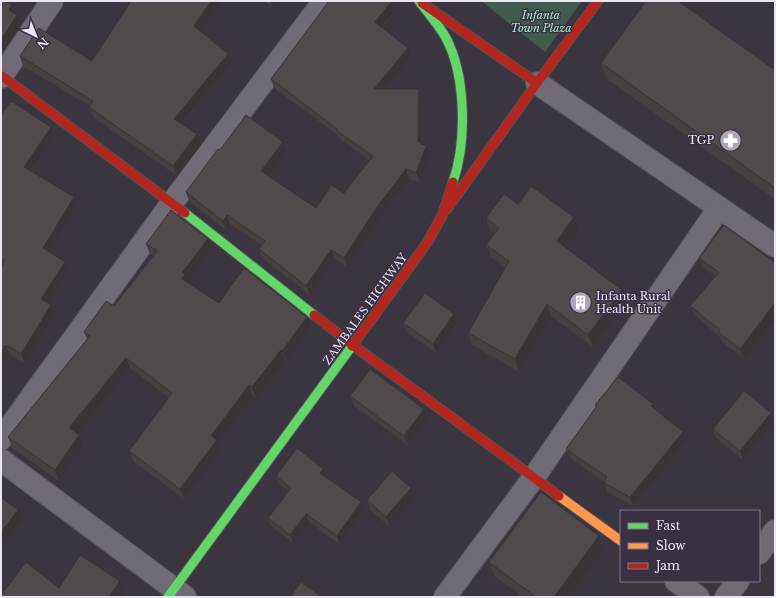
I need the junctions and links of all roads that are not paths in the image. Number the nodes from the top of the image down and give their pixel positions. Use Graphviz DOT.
graph roads {
  1 [pos="52,1"];
  2 [pos="324,1"];
  3 [pos="598,1"];
  4 [pos="420,2"];
  5 [pos="2,76"];
  6 [pos="537,83"];
  7 [pos="172,203"];
  8 [pos="719,208"];
  9 [pos="442,216"];
  10 [pos="775,246"];
  11 [pos="354,346"];
  12 [pos="1,439"];
  13 [pos="1,460"];
  14 [pos="534,477"];
  15 [pos="775,531"];
  16 [pos="620,540"];
  17 [pos="760,551"];
  18 [pos="677,582"];
  19 [pos="737,582"];
  20 [pos="176,594"];
  21 [pos="444,597"];
  22 [pos="698,597"];
  23 [pos="726,597"];
  1 -- 5 [label="street"];
  2 -- 7 [label="street"];
  3 -- 6 [label="street"];
  4 -- 6 [label="street"];
  4 -- 9 [label="street, ZAMBALES HIGHWAY"];
  5 -- 7 [label="street"];
  6 -- 8 [label="street"];
  6 -- 9 [label="street"];
  7 -- 11 [label="street"];
  7 -- 12 [label="street"];
  8 -- 10 [label="street"];
  8 -- 14 [label="street"];
  9 -- 11 [label="street, ZAMBALES HIGHWAY"];
  11 -- 14 [label="street"];
  11 -- 20 [label="street, ZAMBALES HIGHWAY"];
  13 -- 20 [label="street"];
  14 -- 16 [label="street"];
  14 -- 21 [label="street"];
  15 -- 17 [label="street"];
  18 -- 22 [label="street"];
  19 -- 23 [label="street"];
}
